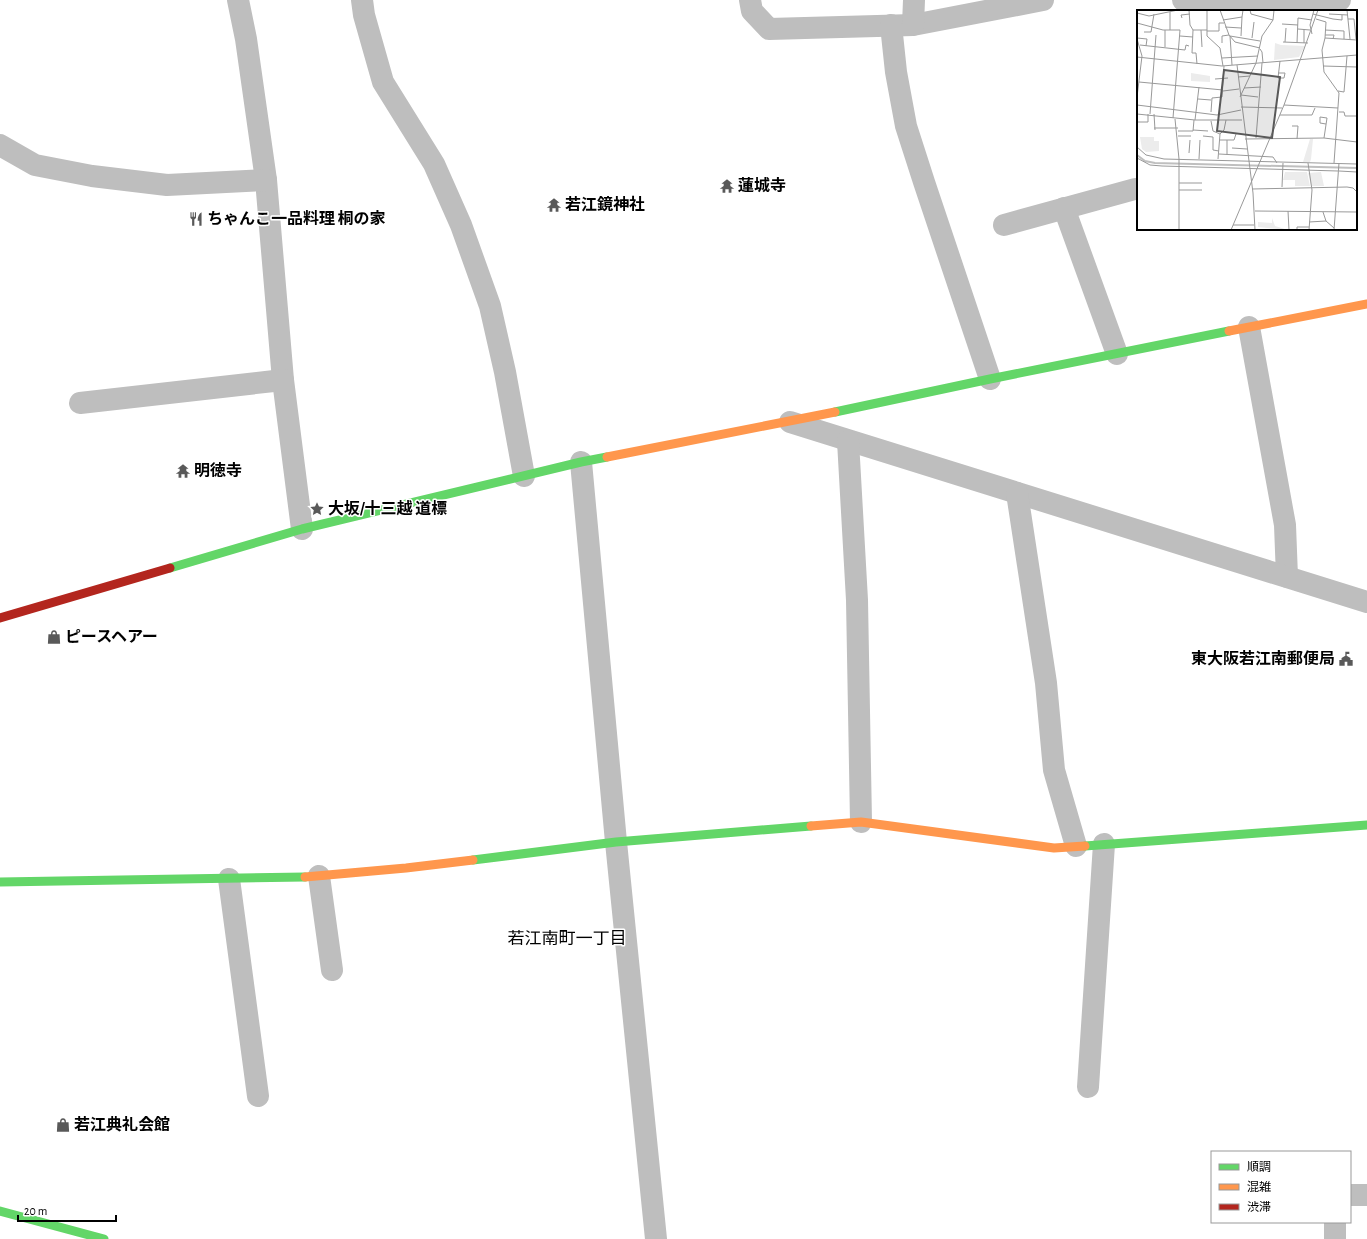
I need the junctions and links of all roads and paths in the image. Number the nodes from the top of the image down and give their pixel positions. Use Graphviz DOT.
graph roads {
  1 [pos="238,0"];
  2 [pos="362,0"];
  3 [pos="750,0"];
  4 [pos="914,0"];
  5 [pos="1043,0"];
  6 [pos="1174,0"];
  7 [pos="1183,0"];
  8 [pos="1340,0"];
  9 [pos="1233,2"];
  10 [pos="1181,10"];
  11 [pos="891,25"];
  12 [pos="913,25"];
  13 [pos="0,145"];
  14 [pos="266,180"];
  15 [pos="1135,189"];
  16 [pos="1064,208"];
  17 [pos="1004,225"];
  18 [pos="1367,304"];
  19 [pos="1249,327"];
  20 [pos="1117,354"];
  21 [pos="990,379"];
  22 [pos="283,380"];
  23 [pos="80,403"];
  24 [pos="790,422"];
  25 [pos="848,441"];
  26 [pos="581,462"];
  27 [pos="524,476"];
  28 [pos="1017,493"];
  29 [pos="302,529"];
  30 [pos="1287,577"];
  31 [pos="1367,602"];
  32 [pos="0,618"];
  33 [pos="861,822"];
  34 [pos="1367,825"];
  35 [pos="616,842"];
  36 [pos="1104,844"];
  37 [pos="1076,846"];
  38 [pos="319,876"];
  39 [pos="229,879"];
  40 [pos="0,882"];
  41 [pos="332,970"];
  42 [pos="1088,1087"];
  43 [pos="258,1096"];
  44 [pos="1367,1194"];
  45 [pos="1351,1195"];
  46 [pos="0,1211"];
  47 [pos="1335,1223"];
  48 [pos="104,1239"];
  49 [pos="656,1239"];
  50 [pos="1335,1239"];
  1 -- 14 [label="street"];
  2 -- 27 [label="street"];
  3 -- 11 [label="street"];
  4 -- 12 [label="street"];
  5 -- 12 [label="street"];
  6 -- 10 [label="street"];
  7 -- 9 [label="street"];
  8 -- 9 [label="street"];
  11 -- 12 [label="street"];
  11 -- 21 [label="street"];
  13 -- 14 [label="street"];
  14 -- 22 [label="street"];
  15 -- 16 [label="street"];
  16 -- 17 [label="street"];
  16 -- 20 [label="street"];
  18 -- 19 [label="street"];
  19 -- 20 [label="street"];
  19 -- 30 [label="street"];
  20 -- 21 [label="street"];
  21 -- 24 [label="street"];
  22 -- 23 [label="street"];
  22 -- 29 [label="street"];
  24 -- 25 [label="street"];
  24 -- 26 [label="street"];
  25 -- 28 [label="street"];
  25 -- 33 [label="street"];
  26 -- 27 [label="street"];
  26 -- 35 [label="street"];
  27 -- 29 [label="street"];
  28 -- 30 [label="street"];
  28 -- 37 [label="street"];
  29 -- 32 [label="street"];
  30 -- 31 [label="street"];
  33 -- 35 [label="street"];
  33 -- 37 [label="street"];
  34 -- 36 [label="street"];
  35 -- 38 [label="street"];
  35 -- 49 [label="street"];
  36 -- 37 [label="street"];
  36 -- 42 [label="street"];
  38 -- 39 [label="street"];
  38 -- 41 [label="street"];
  39 -- 40 [label="street"];
  39 -- 43 [label="street"];
  44 -- 45 [label="street"];
  46 -- 48 [label="street"];
  47 -- 50 [label="street"];
}
